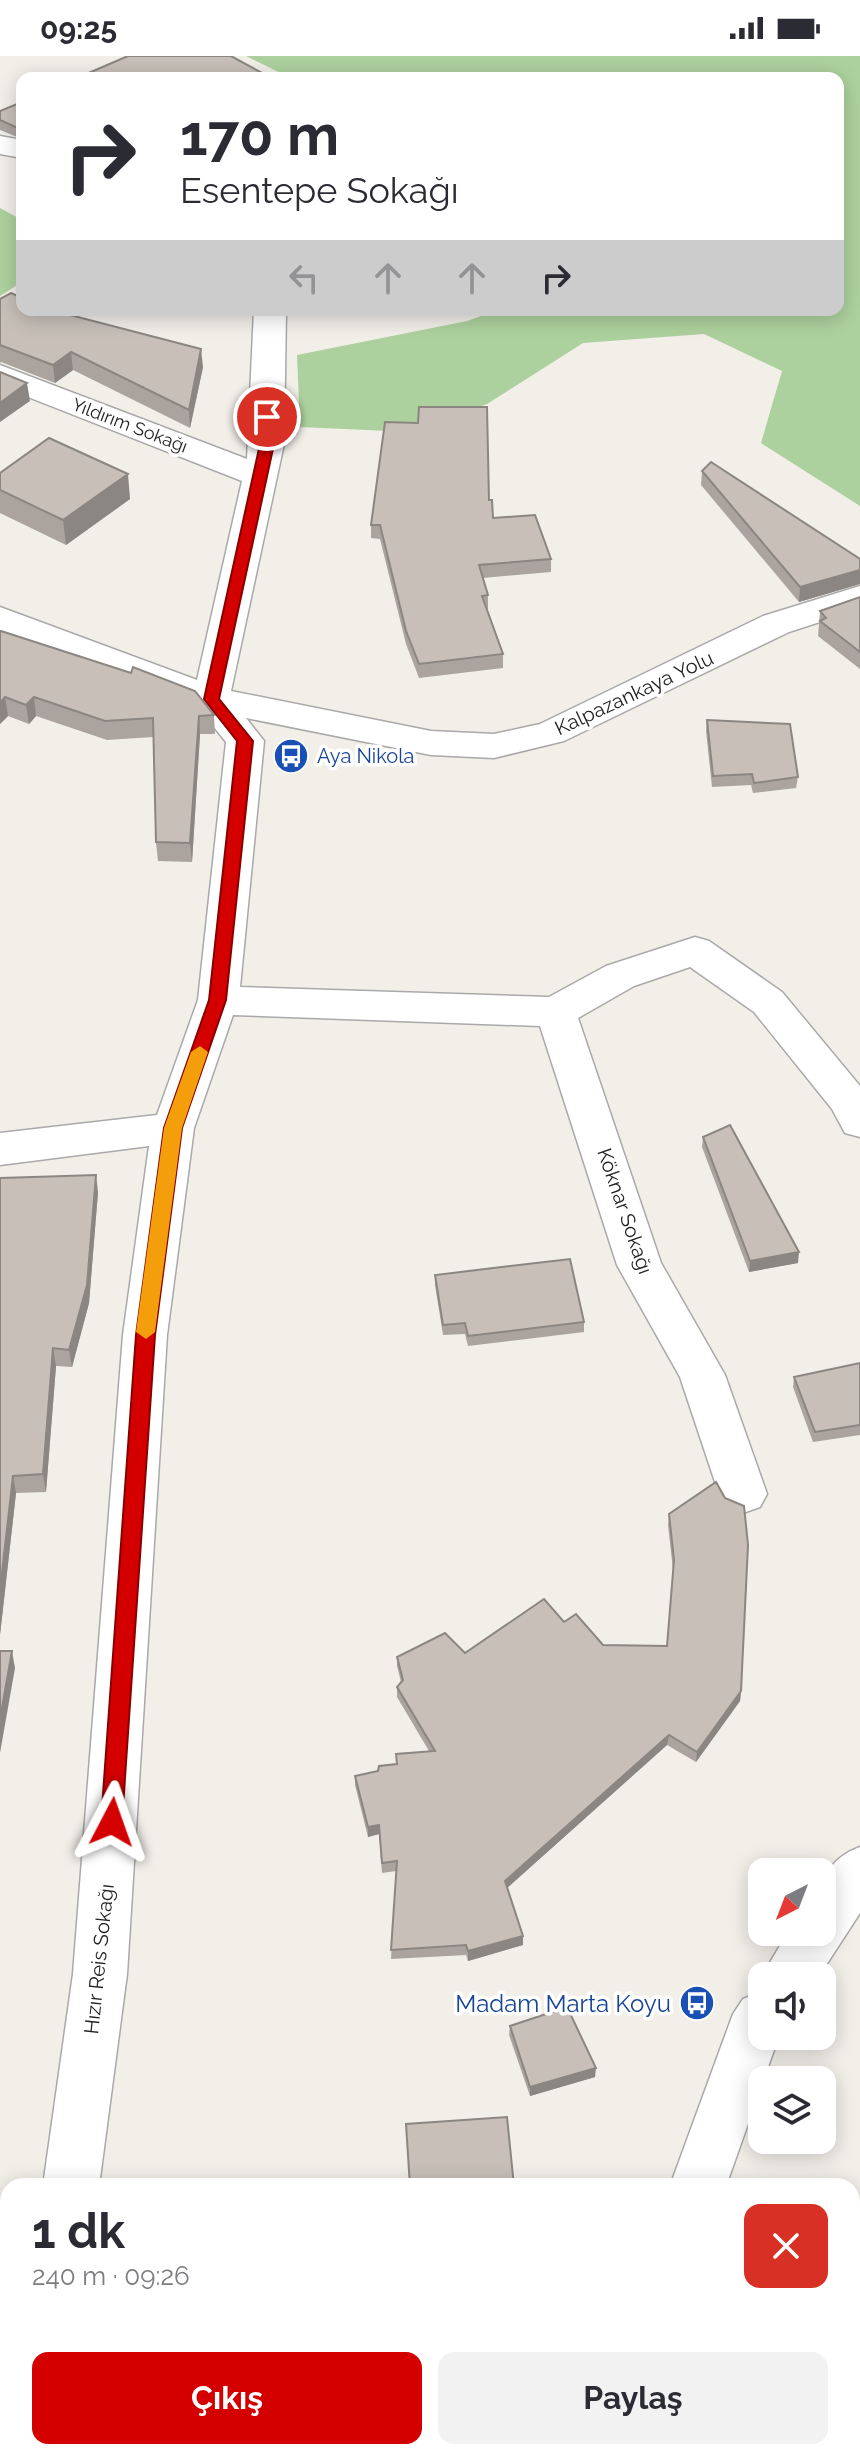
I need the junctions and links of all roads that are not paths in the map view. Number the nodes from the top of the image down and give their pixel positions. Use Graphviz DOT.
graph roads {
  1 [pos="270,316"];
  2 [pos="0,375"];
  3 [pos="259,476"];
  4 [pos="860,597"];
  5 [pos="0,618"];
  6 [pos="211,699"];
  7 [pos="218,1000"];
  8 [pos="556,1012"];
  9 [pos="860,1122"];
  10 [pos="173,1128"];
  11 [pos="0,1149"];
  12 [pos="743,1494"];
  13 [pos="860,1870"];
  14 [pos="836,1905"];
  15 [pos="748,2043"];
  16 [pos="72,2178"];
  17 [pos="701,2178"];
  1 -- 3 [label="street"];
  2 -- 3 [label="street, Yıldırım Sokağı"];
  3 -- 6 [label="street"];
  4 -- 6 [label="street, Kalpazankaya Yolu"];
  5 -- 6 [label="street, Kalpazankaya Yolu"];
  6 -- 7 [label="street, Hızır Reis Sokağı"];
  7 -- 8 [label="street"];
  7 -- 10 [label="street, Hızır Reis Sokağı"];
  8 -- 9 [label="street"];
  8 -- 12 [label="street, Köknar Sokağı"];
  10 -- 11 [label="street"];
  10 -- 16 [label="street, Hızır Reis Sokağı"];
  13 -- 14 [label="street"];
  15 -- 17 [label="street"];
}
